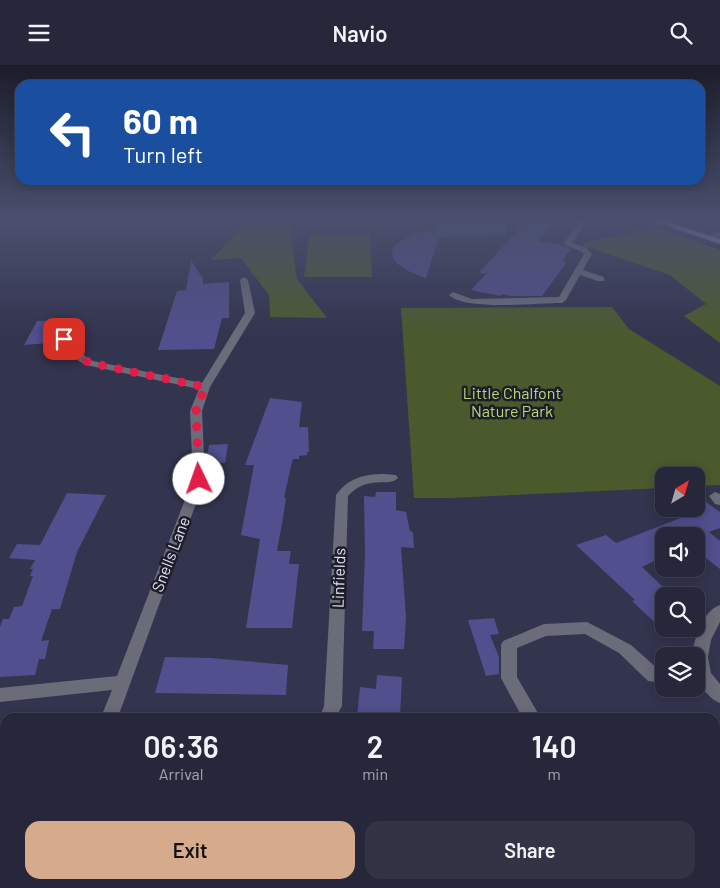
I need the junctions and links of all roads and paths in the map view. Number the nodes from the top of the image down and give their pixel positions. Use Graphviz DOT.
graph roads {
  1 [pos="585,259"];
  2 [pos="578,271"];
  3 [pos="601,279"];
  4 [pos="244,280"];
  5 [pos="453,295"];
  6 [pos="64,339"];
  7 [pos="205,387"];
  8 [pos="392,478"];
  9 [pos="720,611"];
  10 [pos="702,647"];
  11 [pos="655,676"];
  12 [pos="705,680"];
  13 [pos="122,682"];
  14 [pos="0,695"];
  15 [pos="720,696"];
  16 [pos="111,713"];
  17 [pos="330,713"];
  18 [pos="529,713"];
  1 -- 2 [label="street"];
  2 -- 3 [label="street"];
  2 -- 5 [label="street"];
  4 -- 7 [label="street, Snells Lane"];
  6 -- 7 [label="street"];
  7 -- 13 [label="street, Snells Lane"];
  8 -- 17 [label="street, Linfields"];
  9 -- 10 [label="street"];
  11 -- 18 [label="street"];
  12 -- 15 [label="street"];
  13 -- 14 [label="street"];
  13 -- 16 [label="street, Snells Lane"];
}
